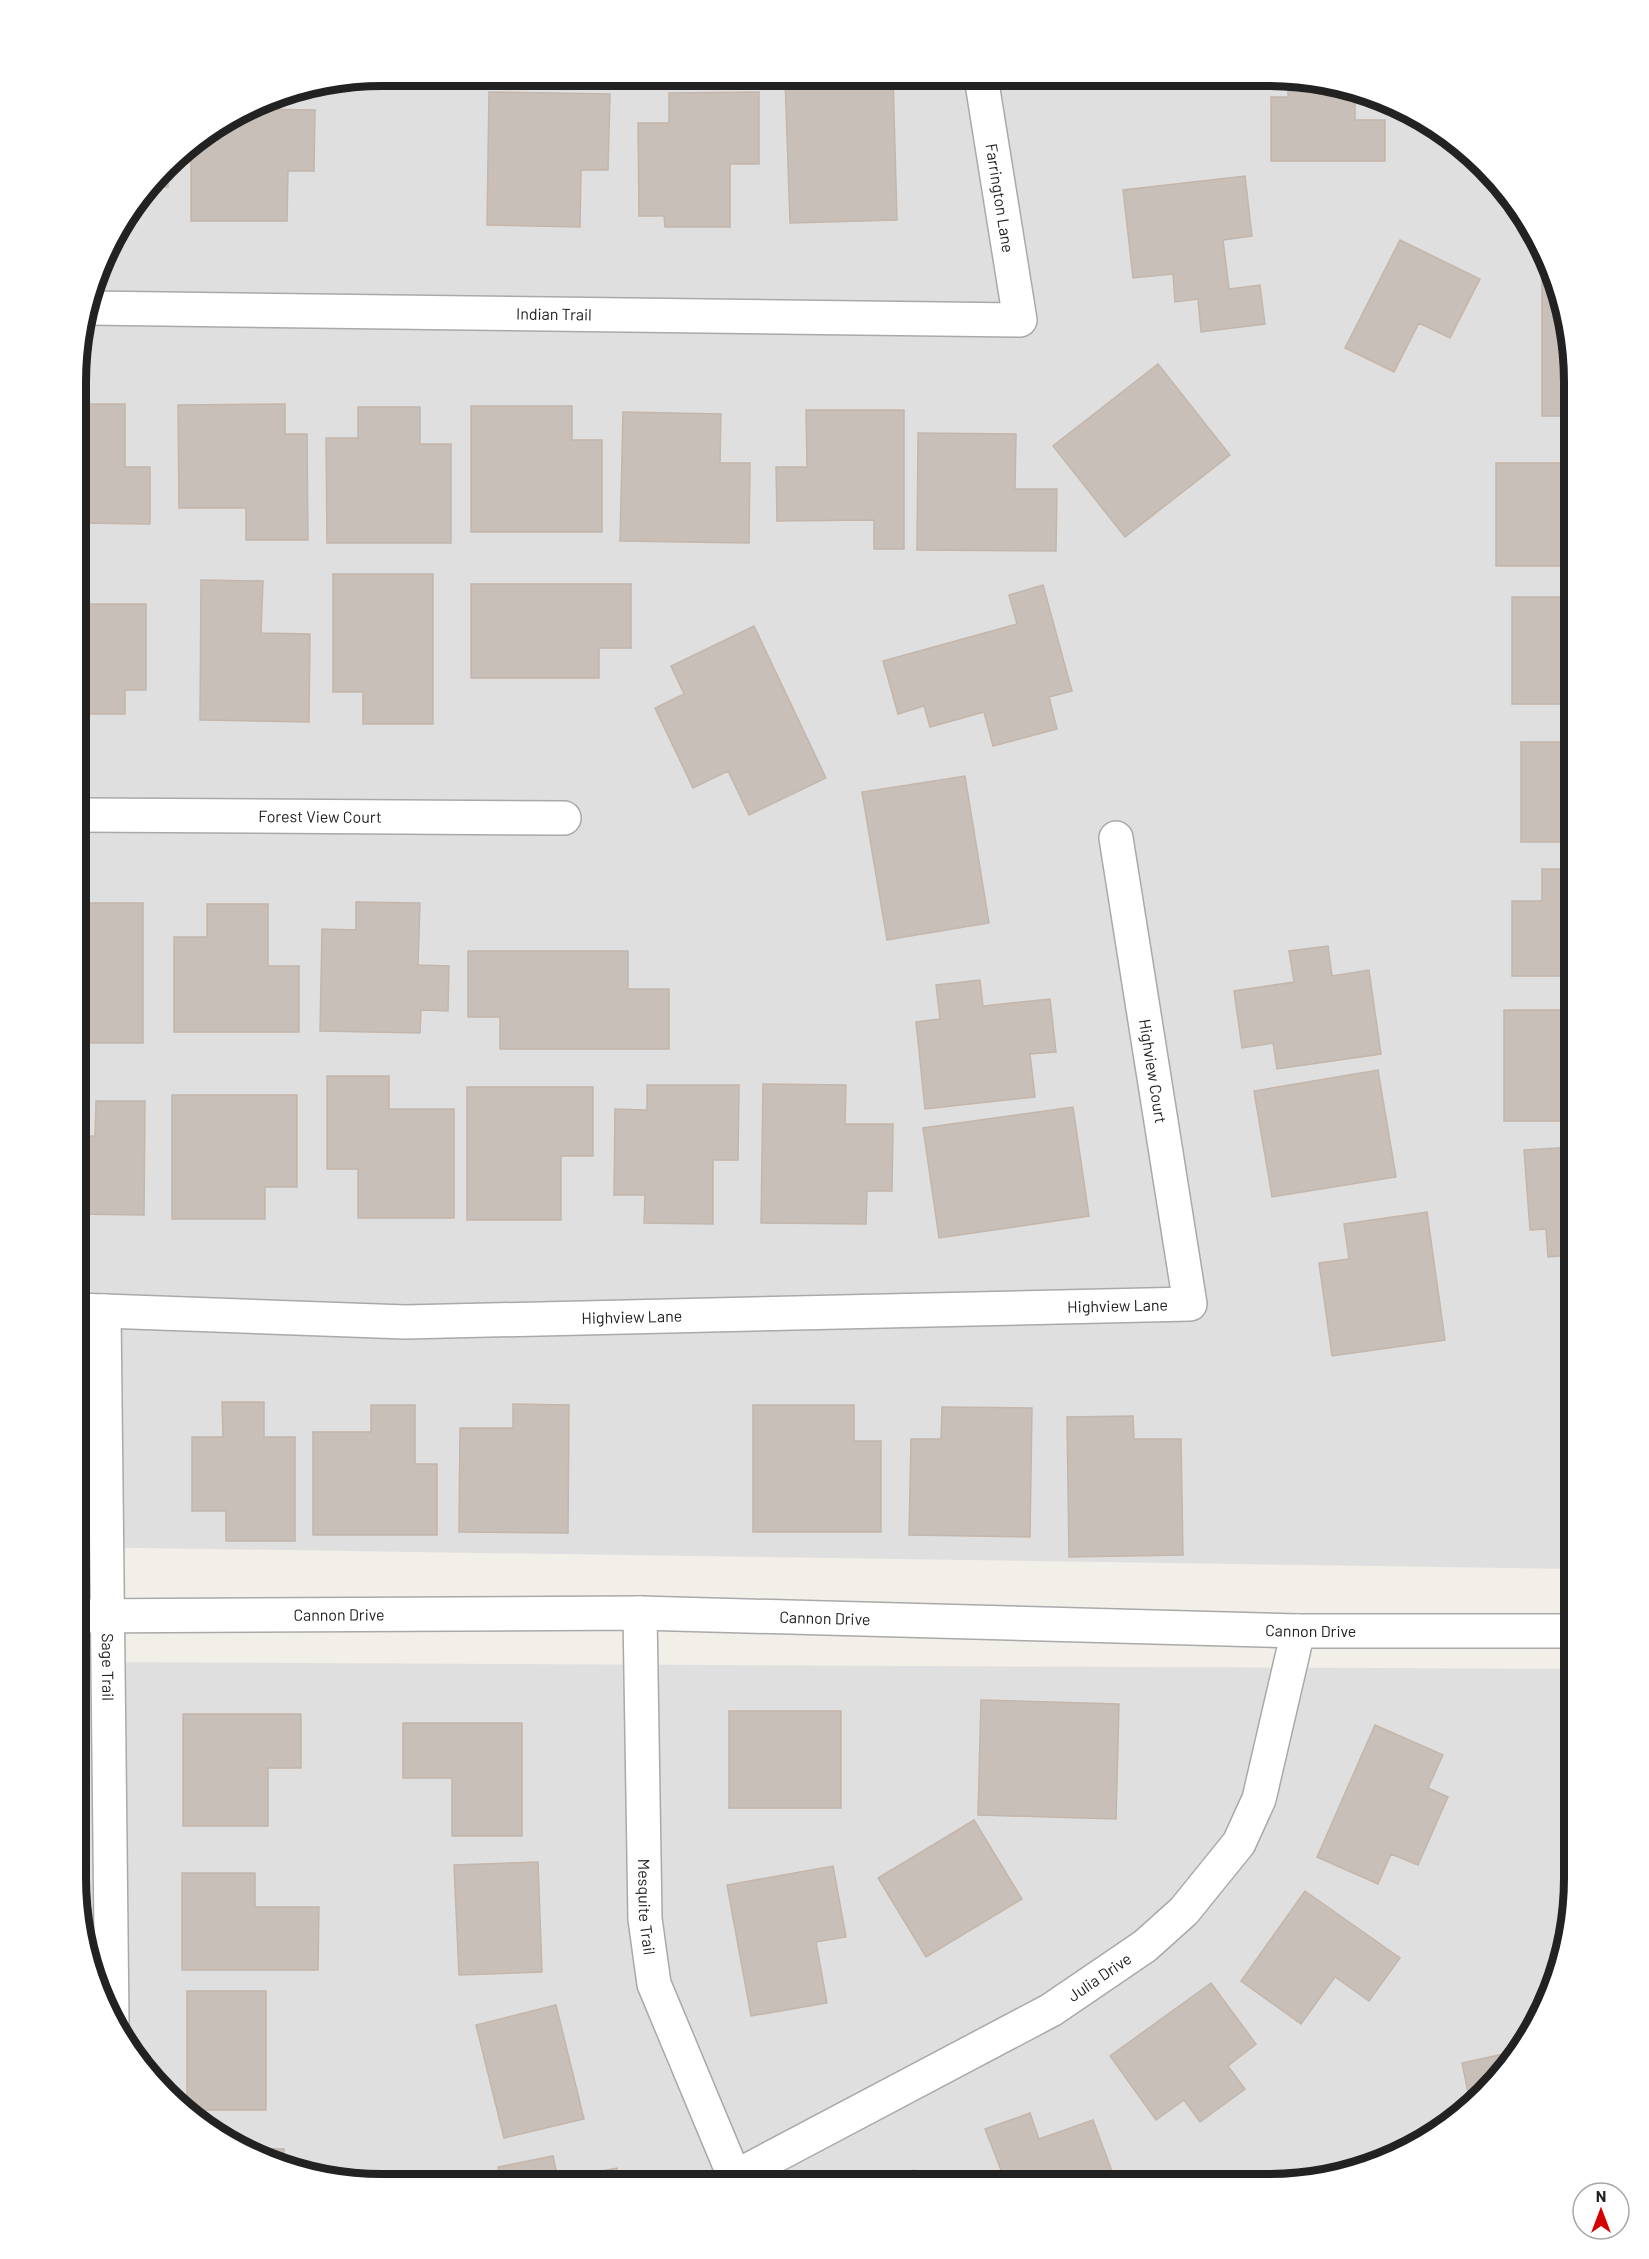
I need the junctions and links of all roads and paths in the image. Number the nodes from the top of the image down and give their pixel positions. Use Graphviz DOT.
graph roads {
  1 [pos="982,86"];
  2 [pos="95,309"];
  3 [pos="1020,320"];
  4 [pos="86,815"];
  5 [pos="564,818"];
  6 [pos="1116,838"];
  7 [pos="1190,1304"];
  8 [pos="90,1310"];
  9 [pos="640,1613"];
  10 [pos="91,1616"];
  11 [pos="1298,1631"];
  12 [pos="1564,1631"];
  13 [pos="111,1997"];
  14 [pos="733,2174"];
  15 [pos="747,2174"];
  1 -- 3 [label="street, Farrington Lane"];
  2 -- 3 [label="street, Indian Trail"];
  4 -- 5 [label="street, Forest View Court"];
  6 -- 7 [label="street, Highview Court"];
  7 -- 8 [label="street, Highview Lane"];
  8 -- 10 [label="street, Sage Trail"];
  9 -- 10 [label="street, Cannon Drive"];
  9 -- 11 [label="street, Cannon Drive"];
  9 -- 14 [label="street, Mesquite Trail"];
  10 -- 13 [label="street, Sage Trail"];
  11 -- 12 [label="street, Cannon Drive"];
  11 -- 15 [label="street, Julia Drive"];
}
